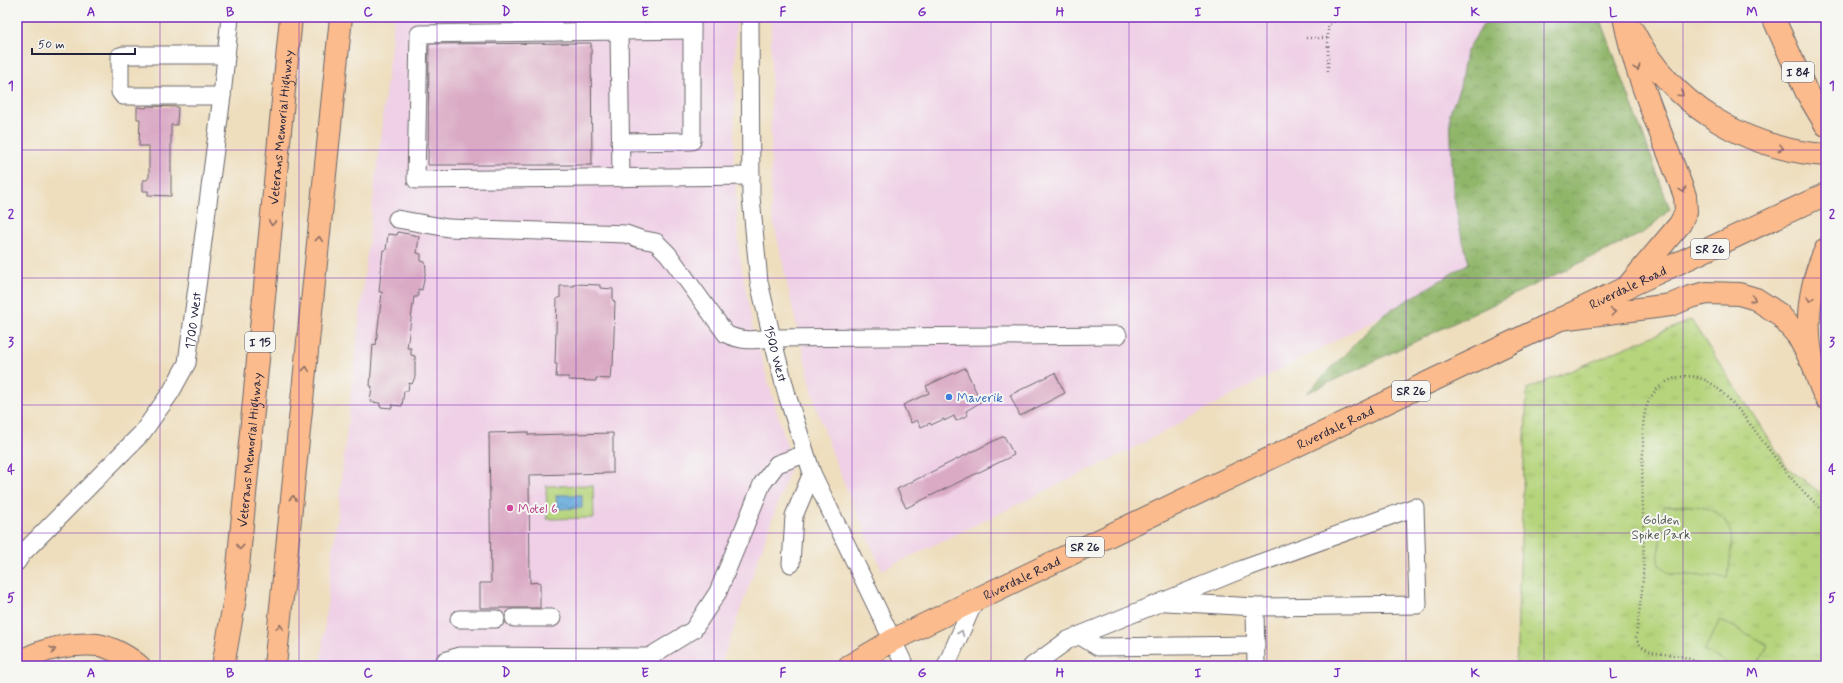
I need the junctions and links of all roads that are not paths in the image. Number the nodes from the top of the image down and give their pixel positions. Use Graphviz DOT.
graph roads {
  1 [pos="230,17"];
  2 [pos="292,17"];
  3 [pos="341,17"];
  4 [pos="750,17"];
  5 [pos="1625,17"];
  6 [pos="1773,17"];
  7 [pos="692,24"];
  8 [pos="553,25"];
  9 [pos="619,31"];
  10 [pos="226,55"];
  11 [pos="222,96"];
  12 [pos="1826,125"];
  13 [pos="620,142"];
  14 [pos="1822,154"];
  15 [pos="751,176"];
  16 [pos="621,178"];
  17 [pos="1825,195"];
  18 [pos="397,219"];
  19 [pos="1826,249"];
  20 [pos="1626,287"];
  21 [pos="1560,319"];
  22 [pos="1118,335"];
  23 [pos="772,338"];
  24 [pos="1814,366"];
  25 [pos="1826,398"];
  26 [pos="805,454"];
  27 [pos="812,473"];
  28 [pos="17,562"];
  29 [pos="791,564"];
  30 [pos="975,600"];
  31 [pos="1163,602"];
  32 [pos="1255,607"];
  33 [pos="496,618"];
  34 [pos="514,618"];
  35 [pos="552,618"];
  36 [pos="459,619"];
  37 [pos="1080,636"];
  38 [pos="894,640"];
  39 [pos="1256,646"];
  40 [pos="552,662"];
  41 [pos="17,664"];
  42 [pos="139,666"];
  43 [pos="223,666"];
  44 [pos="275,666"];
  45 [pos="444,666"];
  46 [pos="849,666"];
  47 [pos="905,666"];
  48 [pos="946,666"];
  49 [pos="1032,666"];
  50 [pos="1256,666"];
  1 -- 10 [label="street, 1700 West"];
  2 -- 43 [label="main road, Veterans Memorial Highway / I 15, one-way"];
  44 -- 3 [label="main road, one-way"];
  4 -- 15 [label="street, 1500 West"];
  5 -- 14 [label="main road, one-way"];
  5 -- 20 [label="main road, one-way"];
  6 -- 12 [label="main road, I 84"];
  7 -- 9 [label="street"];
  7 -- 13 [label="street"];
  8 -- 9 [label="street"];
  8 -- 16 [label="street"];
  9 -- 13 [label="street"];
  10 -- 11 [label="street, 1700 West"];
  10 -- 11 [label="street"];
  11 -- 28 [label="street, 1700 West"];
  13 -- 16 [label="street"];
  15 -- 16 [label="street"];
  15 -- 23 [label="street, 1500 West"];
  17 -- 20 [label="main road, Riverdale Road / SR 26"];
  18 -- 23 [label="street"];
  19 -- 24 [label="main road, one-way"];
  20 -- 21 [label="main road, Riverdale Road / SR 26"];
  21 -- 24 [label="main road, one-way"];
  21 -- 30 [label="main road, Riverdale Road / SR 26"];
  22 -- 23 [label="street"];
  23 -- 26 [label="street, 1500 West"];
  24 -- 25 [label="main road"];
  26 -- 27 [label="street, 1500 West"];
  26 -- 40 [label="street"];
  27 -- 29 [label="street"];
  27 -- 38 [label="street, 1500 West"];
  30 -- 38 [label="main road, Riverdale Road / SR 26"];
  48 -- 30 [label="street, one-way"];
  31 -- 32 [label="street"];
  31 -- 32 [label="street"];
  31 -- 37 [label="street"];
  32 -- 39 [label="street"];
  33 -- 36 [label="street"];
  34 -- 35 [label="street"];
  37 -- 39 [label="street"];
  37 -- 49 [label="street"];
  38 -- 46 [label="main road, Riverdale Road / SR 26"];
  38 -- 47 [label="street, 1500 West"];
  39 -- 50 [label="street"];
  40 -- 45 [label="street"];
  41 -- 42 [label="main road, one-way"];
}
